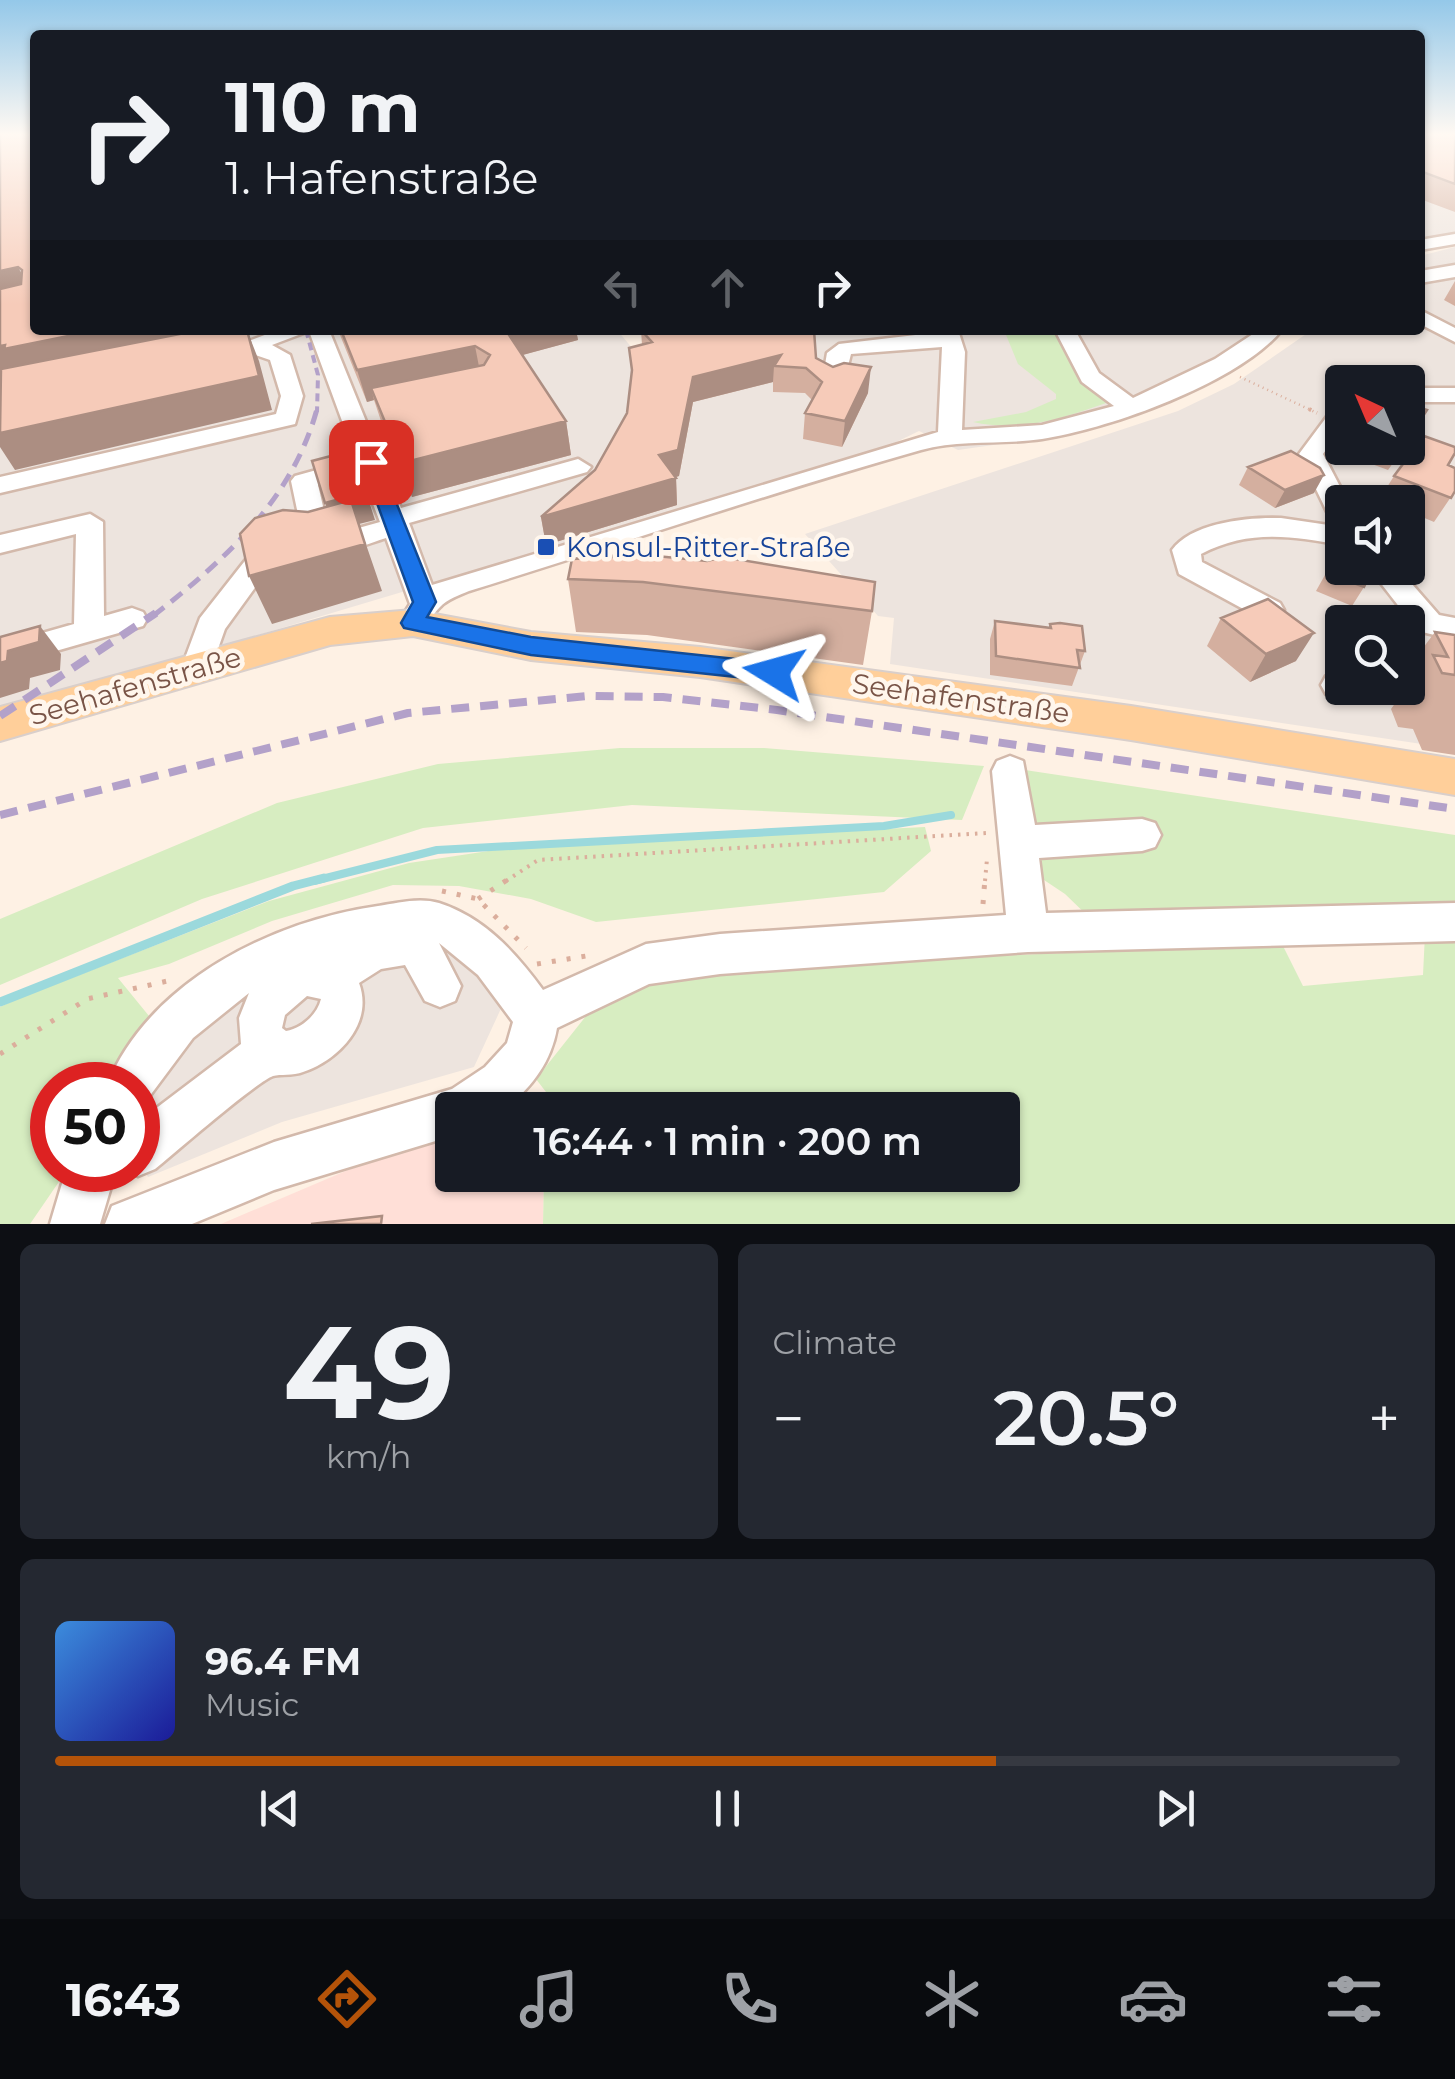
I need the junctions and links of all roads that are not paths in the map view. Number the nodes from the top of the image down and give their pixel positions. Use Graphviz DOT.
graph roads {
  1 [pos="1455,239"];
  2 [pos="1425,244"];
  3 [pos="1455,270"];
  4 [pos="1425,276"];
  5 [pos="1425,319"];
  6 [pos="322,335"];
  7 [pos="950,335"];
  8 [pos="1067,335"];
  9 [pos="1264,335"];
  10 [pos="270,336"];
  11 [pos="1455,336"];
  12 [pos="224,351"];
  13 [pos="833,382"];
  14 [pos="1425,395"];
  15 [pos="1455,395"];
  16 [pos="1129,406"];
  17 [pos="950,436"];
  18 [pos="1325,436"];
  19 [pos="371,462"];
  20 [pos="578,468"];
  21 [pos="0,484"];
  22 [pos="1325,487"];
  23 [pos="308,510"];
  24 [pos="395,522"];
  25 [pos="1325,533"];
  26 [pos="0,544"];
  27 [pos="1395,585"];
  28 [pos="1269,610"];
  29 [pos="418,612"];
  30 [pos="132,618"];
  31 [pos="1430,630"];
  32 [pos="89,631"];
  33 [pos="0,656"];
  34 [pos="197,669"];
  35 [pos="0,724"];
  36 [pos="1010,771"];
  37 [pos="1455,777"];
  38 [pos="998,831"];
  39 [pos="1142,834"];
  40 [pos="1455,922"];
  41 [pos="1028,933"];
  42 [pos="440,986"];
  43 [pos="535,1016"];
  44 [pos="143,1062"];
  45 [pos="490,1092"];
  46 [pos="435,1118"];
  47 [pos="160,1135"];
  48 [pos="130,1224"];
  1 -- 2 [label="street"];
  3 -- 4 [label="street"];
  5 -- 11 [label="street"];
  6 -- 19 [label="street"];
  7 -- 13 [label="street"];
  7 -- 17 [label="street"];
  8 -- 16 [label="street"];
  9 -- 16 [label="street"];
  10 -- 12 [label="street"];
  10 -- 21 [label="street"];
  14 -- 15 [label="street"];
  16 -- 17 [label="street"];
  17 -- 29 [label="street"];
  18 -- 22 [label="street"];
  19 -- 23 [label="street"];
  19 -- 24 [label="street"];
  20 -- 24 [label="street"];
  23 -- 24 [label="street"];
  23 -- 34 [label="street"];
  24 -- 29 [label="street"];
  25 -- 28 [label="street"];
  26 -- 32 [label="street"];
  27 -- 31 [label="street"];
  29 -- 34 [label="main road, Seehafenstraße"];
  29 -- 37 [label="main road, Seehafenstraße"];
  30 -- 32 [label="street"];
  32 -- 33 [label="street"];
  34 -- 35 [label="main road, Seehafenstraße"];
  36 -- 38 [label="street"];
  38 -- 39 [label="street"];
  38 -- 41 [label="street"];
  40 -- 41 [label="street"];
  41 -- 43 [label="street"];
  42 -- 47 [label="street"];
  43 -- 44 [label="street"];
  43 -- 45 [label="street"];
  46 -- 48 [label="street"];
}
